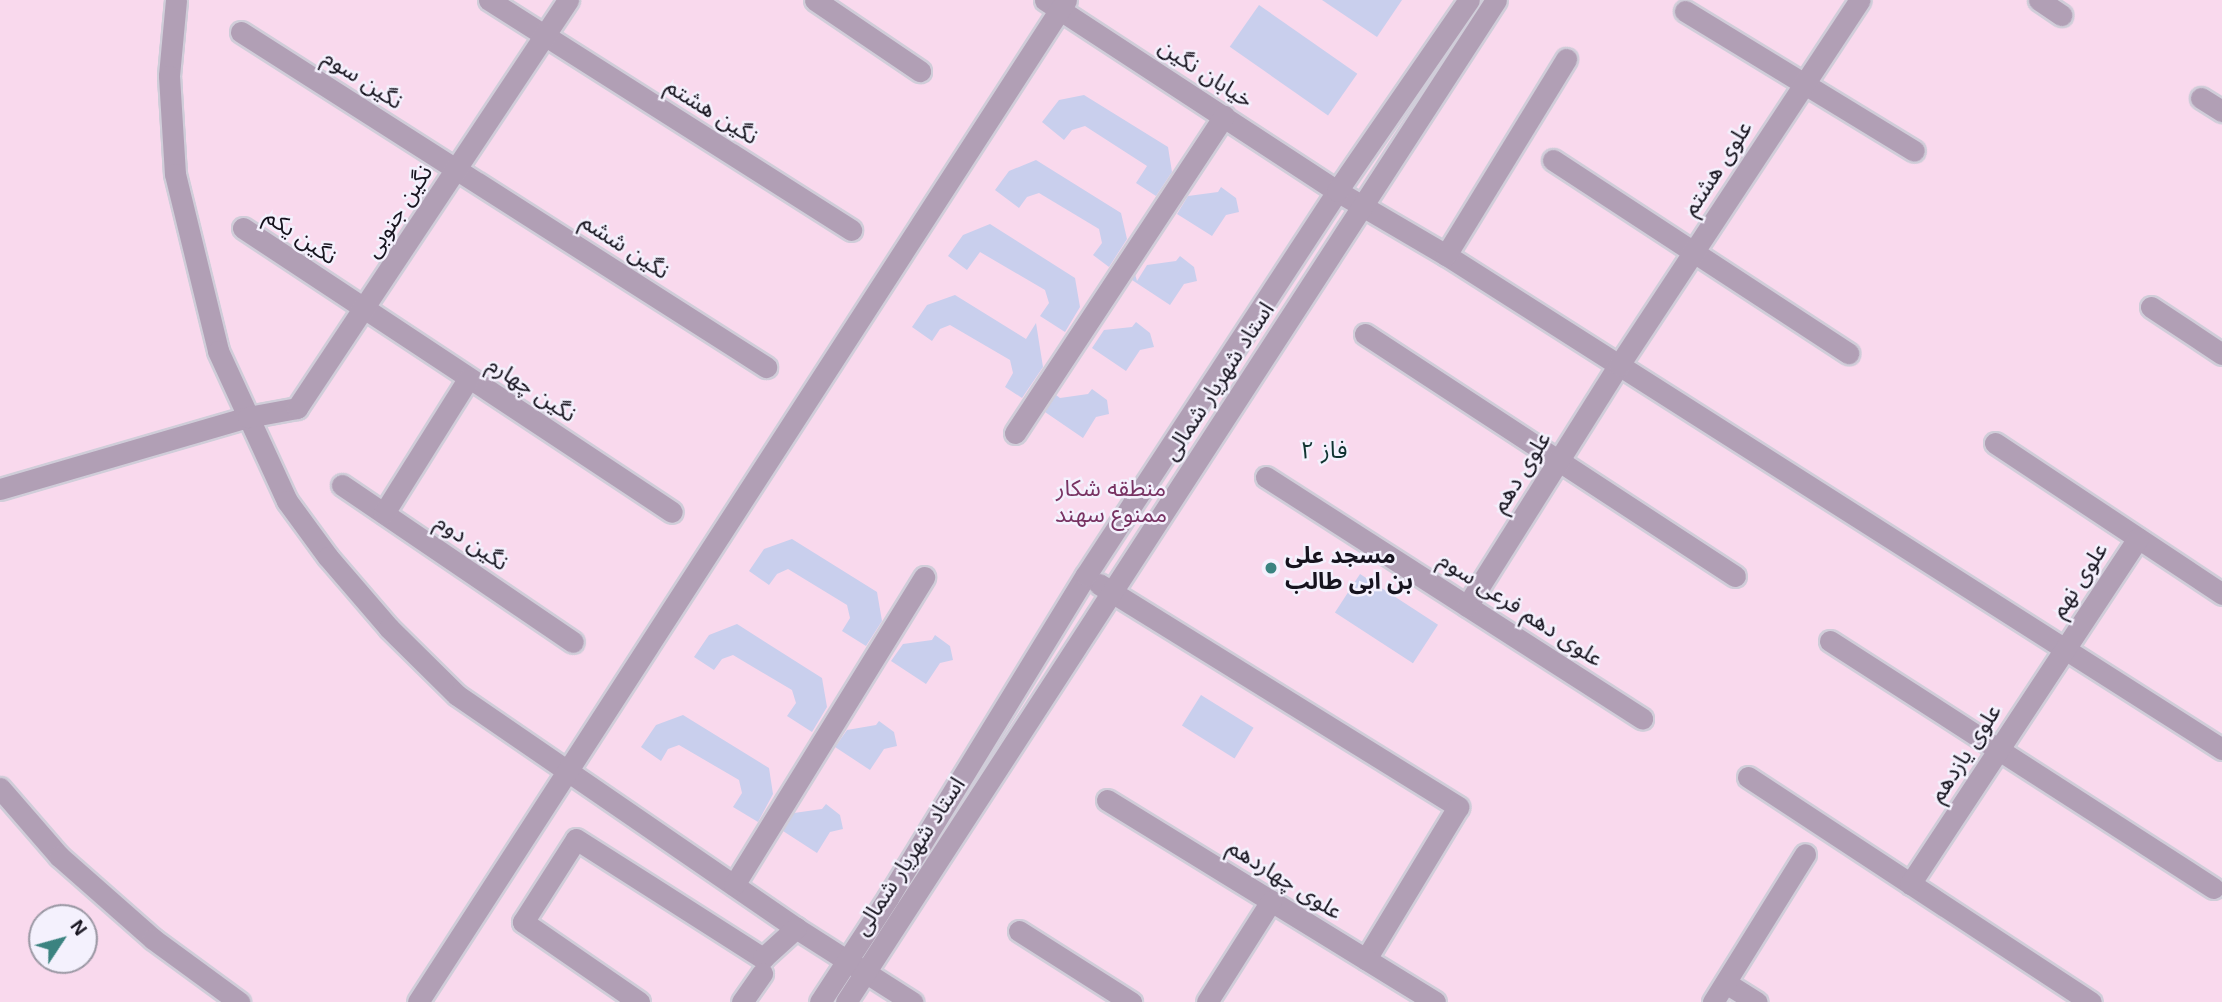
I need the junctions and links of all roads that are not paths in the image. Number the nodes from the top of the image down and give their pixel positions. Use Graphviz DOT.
graph roads {
  1 [pos="176,0"];
  2 [pos="489,0"];
  3 [pos="568,0"];
  4 [pos="815,0"];
  5 [pos="1469,0"];
  6 [pos="1496,0"];
  7 [pos="1860,0"];
  8 [pos="2039,0"];
  9 [pos="1057,3"];
  10 [pos="1685,12"];
  11 [pos="2061,15"];
  12 [pos="241,32"];
  13 [pos="545,36"];
  14 [pos="1566,59"];
  15 [pos="920,71"];
  16 [pos="1803,86"];
  17 [pos="2201,98"];
  18 [pos="2222,111"];
  19 [pos="1224,116"];
  20 [pos="1914,151"];
  21 [pos="1553,160"];
  22 [pos="457,170"];
  23 [pos="1337,191"];
  24 [pos="1364,207"];
  25 [pos="243,228"];
  26 [pos="851,230"];
  27 [pos="1693,253"];
  28 [pos="1446,256"];
  29 [pos="2151,307"];
  30 [pos="364,311"];
  31 [pos="1365,334"];
  32 [pos="1848,353"];
  33 [pos="2222,354"];
  34 [pos="1619,365"];
  35 [pos="766,367"];
  36 [pos="468,379"];
  37 [pos="248,417"];
  38 [pos="1015,433"];
  39 [pos="1995,443"];
  40 [pos="1558,462"];
  41 [pos="1266,477"];
  42 [pos="342,485"];
  43 [pos="0,489"];
  44 [pos="672,512"];
  45 [pos="384,513"];
  46 [pos="2138,538"];
  47 [pos="1086,575"];
  48 [pos="1735,576"];
  49 [pos="924,577"];
  50 [pos="1110,591"];
  51 [pos="2222,594"];
  52 [pos="1467,606"];
  53 [pos="1830,641"];
  54 [pos="573,642"];
  55 [pos="2064,651"];
  56 [pos="1642,718"];
  57 [pos="2222,749"];
  58 [pos="1998,751"];
  59 [pos="568,773"];
  60 [pos="1748,777"];
  61 [pos="0,788"];
  62 [pos="1107,800"];
  63 [pos="1805,854"];
  64 [pos="1910,884"];
  65 [pos="734,885"];
  66 [pos="2213,888"];
  67 [pos="1271,901"];
  68 [pos="796,928"];
  69 [pos="1019,931"];
  70 [pos="1366,959"];
  71 [pos="847,960"];
  72 [pos="866,972"];
  73 [pos="762,973"];
  74 [pos="1726,983"];
  75 [pos="239,1002"];
  76 [pos="418,1002"];
  77 [pos="639,1002"];
  78 [pos="742,1002"];
  79 [pos="820,1002"];
  80 [pos="846,1002"];
  81 [pos="912,1002"];
  82 [pos="1131,1002"];
  83 [pos="1207,1002"];
  84 [pos="1435,1002"];
  85 [pos="1713,1002"];
  86 [pos="1756,1002"];
  87 [pos="2091,1002"];
  1 -- 37 [label="street"];
  2 -- 13 [label="street, نگین هشتم"];
  3 -- 13 [label="street, نگین جنوبی"];
  4 -- 15 [label="street"];
  5 -- 23 [label="street, استاد شهریار شمالی"];
  6 -- 24 [label="street, استاد شهریار شمالی"];
  7 -- 16 [label="street, علوی هشتم"];
  8 -- 11 [label="street"];
  9 -- 19 [label="street, خیابان نگین"];
  9 -- 59 [label="street"];
  10 -- 16 [label="street"];
  12 -- 22 [label="street, نگین سوم"];
  13 -- 22 [label="street, نگین جنوبی"];
  13 -- 26 [label="street, نگین هشتم"];
  14 -- 28 [label="street"];
  16 -- 20 [label="street"];
  16 -- 27 [label="street, علوی هشتم"];
  17 -- 18 [label="street"];
  19 -- 23 [label="street, خیابان نگین"];
  19 -- 38 [label="street"];
  21 -- 27 [label="street"];
  22 -- 30 [label="street, نگین جنوبی"];
  22 -- 35 [label="street, نگین ششم"];
  23 -- 24 [label="street, خیابان نگین"];
  23 -- 47 [label="street, استاد شهریار شمالی"];
  24 -- 28 [label="street, خیابان نگین"];
  24 -- 50 [label="street, استاد شهریار شمالی"];
  25 -- 30 [label="street, نگین یکم"];
  27 -- 32 [label="street"];
  27 -- 34 [label="street, علوی هشتم"];
  28 -- 34 [label="street, خیابان نگین"];
  29 -- 33 [label="street"];
  30 -- 36 [label="street, نگین چهارم"];
  30 -- 37 [label="street, نگین جنوبی"];
  31 -- 40 [label="street"];
  34 -- 40 [label="street, علوی دهم"];
  34 -- 55 [label="street, خیابان نگین"];
  36 -- 44 [label="street, نگین چهارم"];
  36 -- 45 [label="street"];
  37 -- 43 [label="street, نگین جنوبی"];
  37 -- 59 [label="street"];
  39 -- 46 [label="street"];
  40 -- 48 [label="street"];
  40 -- 52 [label="street, علوی دهم"];
  41 -- 52 [label="street, علوی دهم فرعی سوم"];
  42 -- 45 [label="street, نگین دوم"];
  45 -- 54 [label="street, نگین دوم"];
  46 -- 51 [label="street"];
  46 -- 55 [label="street, علوی نهم"];
  47 -- 50 [label="street"];
  47 -- 71 [label="street, استاد شهریار شمالی"];
  49 -- 65 [label="street"];
  50 -- 70 [label="street"];
  50 -- 72 [label="street, استاد شهریار شمالی"];
  52 -- 56 [label="street, علوی دهم فرعی سوم"];
  53 -- 58 [label="street"];
  55 -- 57 [label="street, خیابان نگین"];
  55 -- 58 [label="street, علوی یازدهم"];
  58 -- 64 [label="street, علوی یازدهم"];
  58 -- 66 [label="street"];
  59 -- 65 [label="street"];
  59 -- 76 [label="street"];
  60 -- 64 [label="street"];
  61 -- 75 [label="street"];
  62 -- 67 [label="street, علوی چهاردهم"];
  63 -- 74 [label="street"];
  64 -- 87 [label="street"];
  65 -- 68 [label="street"];
  67 -- 70 [label="street, علوی چهاردهم"];
  67 -- 83 [label="street"];
  68 -- 71 [label="street"];
  68 -- 77 [label="street"];
  69 -- 82 [label="street"];
  70 -- 84 [label="street, علوی چهاردهم"];
  71 -- 72 [label="street"];
  71 -- 79 [label="street, استاد شهریار شمالی"];
  72 -- 80 [label="street, استاد شهریار شمالی"];
  72 -- 81 [label="street"];
  73 -- 78 [label="street"];
  74 -- 85 [label="street"];
  74 -- 86 [label="street"];
}
